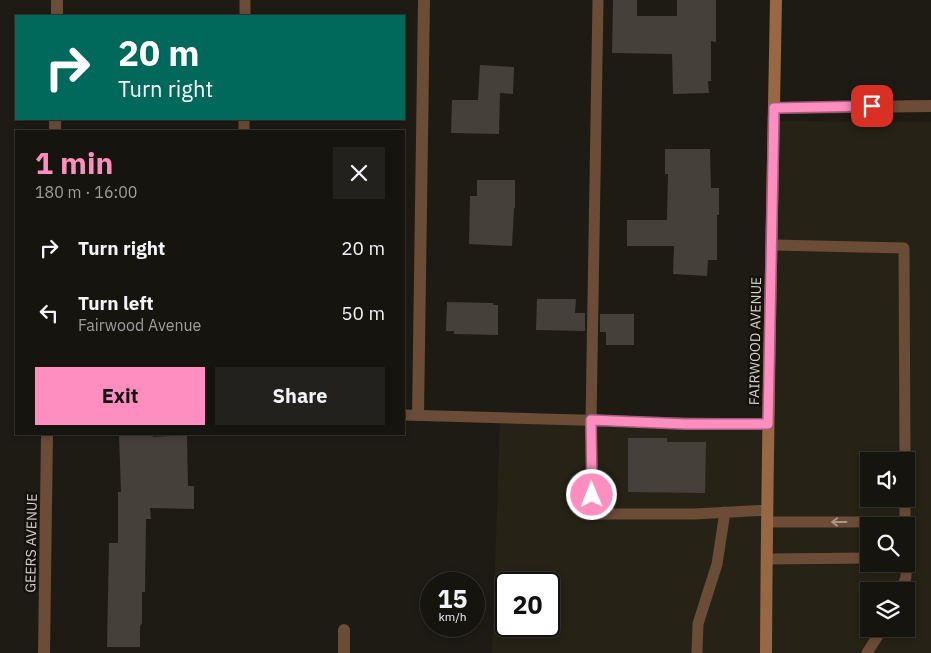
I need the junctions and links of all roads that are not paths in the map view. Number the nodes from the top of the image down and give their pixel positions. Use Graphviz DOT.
graph roads {
  1 [pos="57,0"];
  2 [pos="245,0"];
  3 [pos="424,0"];
  4 [pos="598,0"];
  5 [pos="776,0"];
  6 [pos="57,15"];
  7 [pos="245,15"];
  8 [pos="931,106"];
  9 [pos="774,108"];
  10 [pos="772,245"];
  11 [pos="405,415"];
  12 [pos="418,415"];
  13 [pos="591,420"];
  14 [pos="768,424"];
  15 [pos="47,435"];
  16 [pos="905,452"];
  17 [pos="725,512"];
  18 [pos="767,516"];
  19 [pos="860,521"];
  20 [pos="767,558"];
  21 [pos="860,558"];
  22 [pos="344,630"];
  23 [pos="877,637"];
  24 [pos="44,653"];
  25 [pos="344,653"];
  26 [pos="697,653"];
  27 [pos="766,653"];
  28 [pos="868,653"];
  1 -- 6 [label="street"];
  2 -- 7 [label="lane"];
  3 -- 12 [label="street"];
  4 -- 13 [label="lane"];
  5 -- 9 [label="street, FAIRWOOD AVENUE"];
  8 -- 9 [label="street"];
  9 -- 10 [label="street, FAIRWOOD AVENUE"];
  10 -- 14 [label="street, FAIRWOOD AVENUE"];
  10 -- 16 [label="lane"];
  11 -- 12 [label="lane"];
  12 -- 13 [label="lane"];
  13 -- 14 [label="lane"];
  13 -- 17 [label="lane"];
  14 -- 18 [label="street, FAIRWOOD AVENUE"];
  15 -- 24 [label="street, GEERS AVENUE"];
  17 -- 18 [label="lane"];
  17 -- 26 [label="lane"];
  19 -- 18 [label="lane, one-way"];
  18 -- 20 [label="street, FAIRWOOD AVENUE"];
  20 -- 21 [label="lane"];
  20 -- 27 [label="street, FAIRWOOD AVENUE"];
  22 -- 25 [label="street"];
  23 -- 28 [label="lane"];
}
